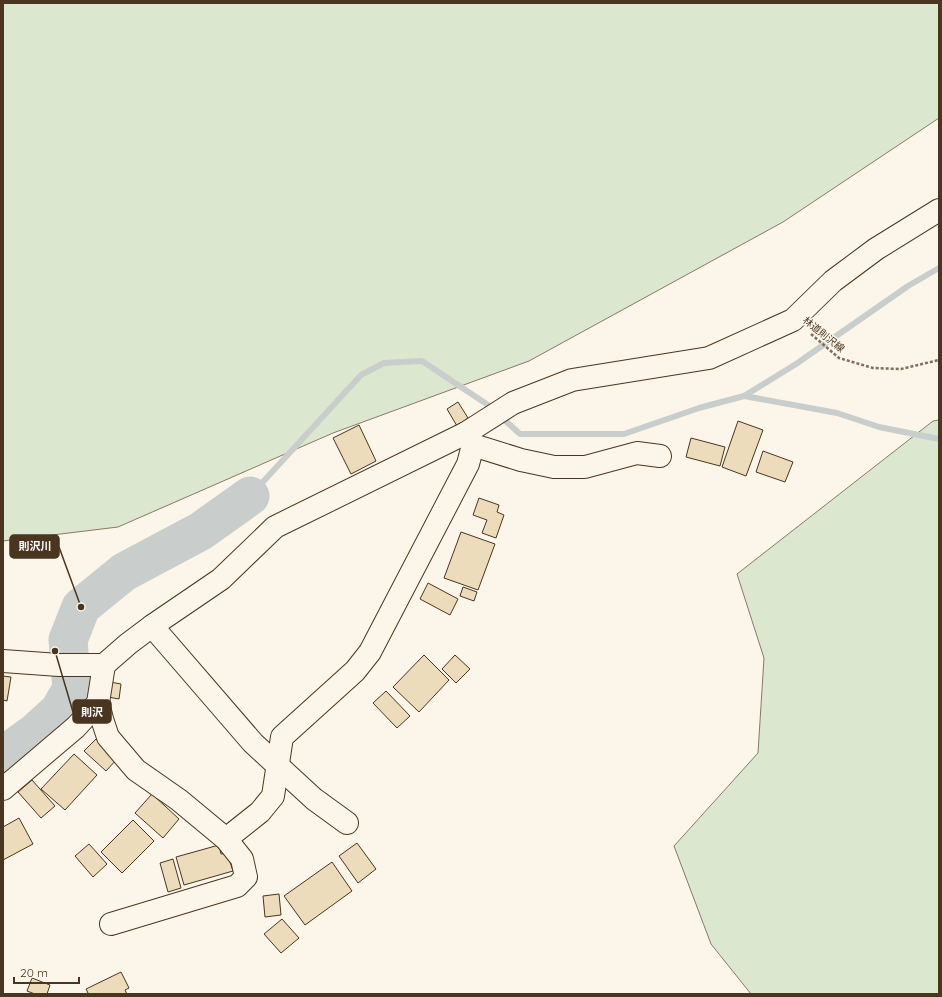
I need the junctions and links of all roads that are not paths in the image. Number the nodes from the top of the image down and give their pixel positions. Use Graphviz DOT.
graph roads {
  1 [pos="939,210"];
  2 [pos="472,435"];
  3 [pos="660,456"];
  4 [pos="152,626"];
  5 [pos="3,661"];
  6 [pos="97,665"];
  7 [pos="98,703"];
  8 [pos="278,766"];
  9 [pos="3,789"];
  10 [pos="347,823"];
  11 [pos="226,839"];
  12 [pos="111,924"];
  1 -- 2 [label="street"];
  2 -- 3 [label="street"];
  2 -- 4 [label="street"];
  2 -- 8 [label="street"];
  4 -- 6 [label="street"];
  4 -- 8 [label="street"];
  5 -- 6 [label="street"];
  6 -- 7 [label="street"];
  7 -- 9 [label="street"];
  7 -- 11 [label="street"];
  8 -- 10 [label="street"];
  8 -- 11 [label="street"];
  11 -- 12 [label="street"];
}
